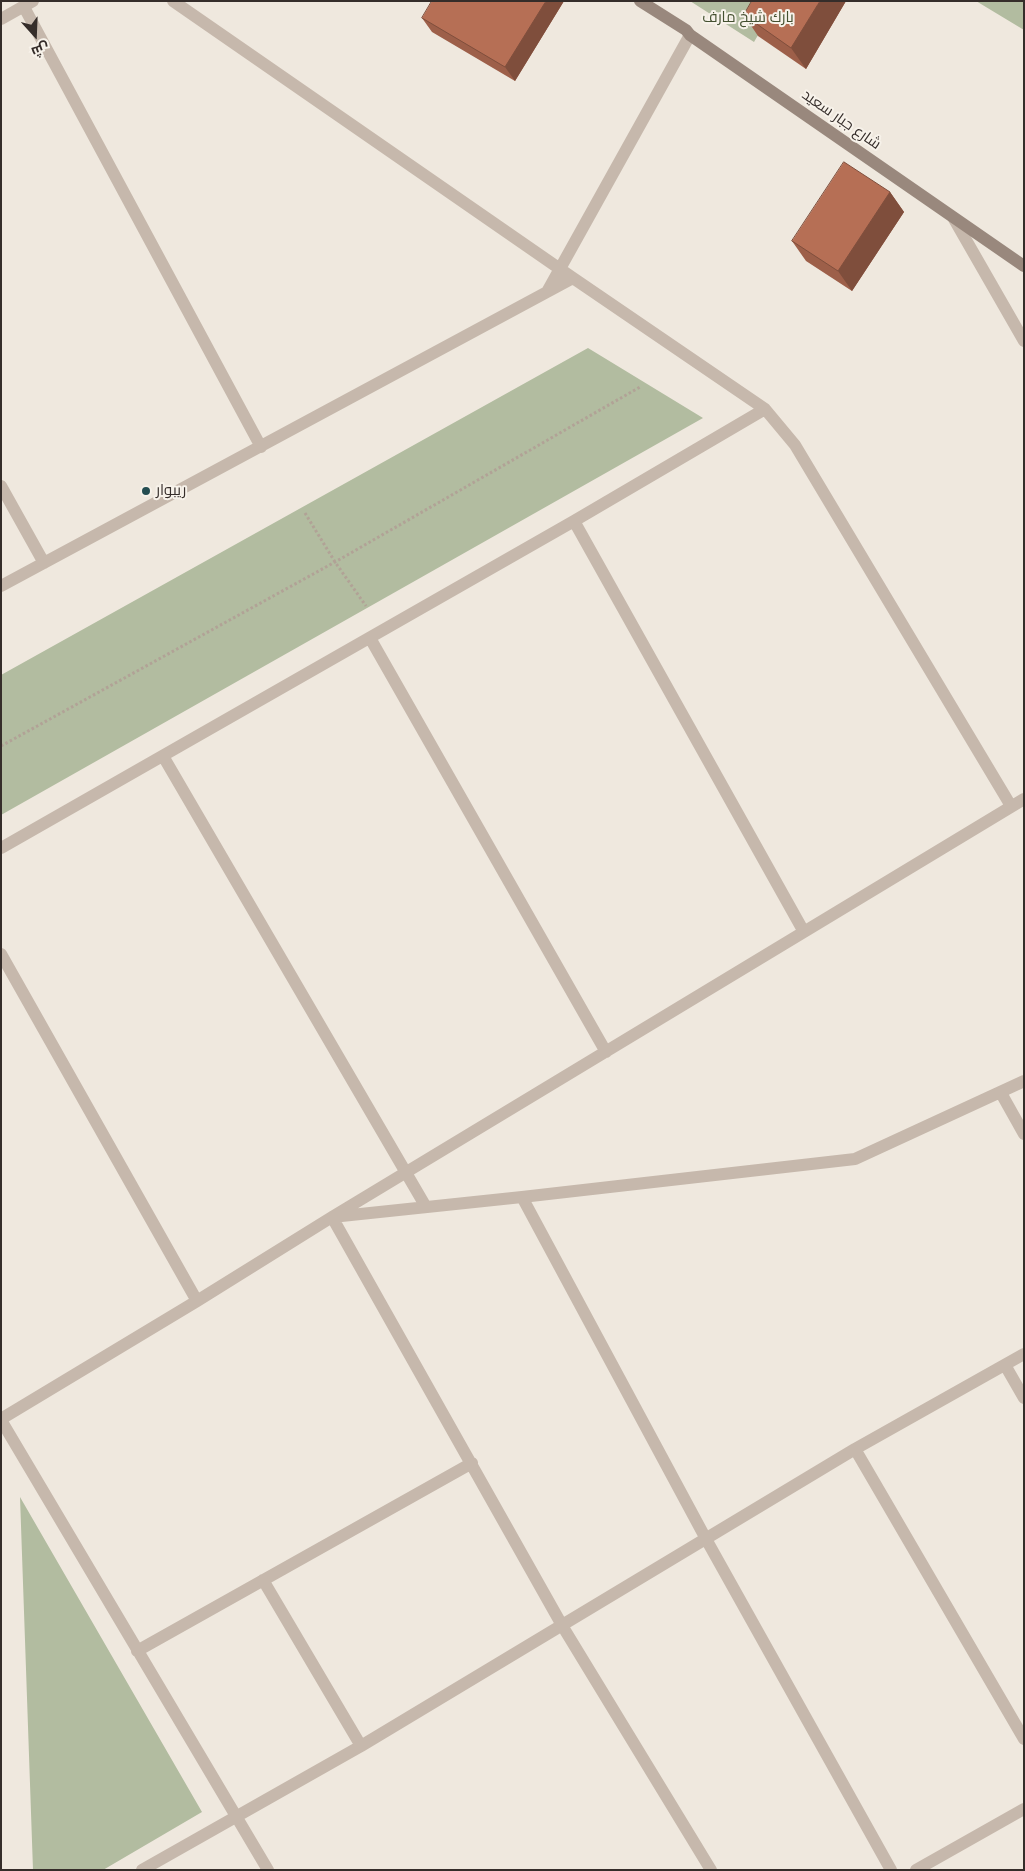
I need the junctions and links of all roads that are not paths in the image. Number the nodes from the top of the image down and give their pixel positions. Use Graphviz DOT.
graph roads {
  1 [pos="173,1"];
  2 [pos="640,1"];
  3 [pos="29,4"];
  4 [pos="1,19"];
  5 [pos="690,35"];
  6 [pos="954,219"];
  7 [pos="1024,266"];
  8 [pos="560,269"];
  9 [pos="573,278"];
  10 [pos="547,292"];
  11 [pos="1024,341"];
  12 [pos="765,409"];
  13 [pos="260,447"];
  14 [pos="1,486"];
  15 [pos="574,521"];
  16 [pos="44,563"];
  17 [pos="1,586"];
  18 [pos="370,638"];
  19 [pos="163,756"];
  20 [pos="1024,799"];
  21 [pos="1011,806"];
  22 [pos="1,848"];
  23 [pos="804,932"];
  24 [pos="1,954"];
  25 [pos="606,1052"];
  26 [pos="1024,1081"];
  27 [pos="1001,1093"];
  28 [pos="1024,1134"];
  29 [pos="406,1173"];
  30 [pos="522,1197"];
  31 [pos="426,1207"];
  32 [pos="332,1217"];
  33 [pos="197,1302"];
  34 [pos="1024,1354"];
  35 [pos="1005,1365"];
  36 [pos="1024,1398"];
  37 [pos="1,1419"];
  38 [pos="855,1449"];
  39 [pos="472,1463"];
  40 [pos="706,1539"];
  41 [pos="264,1580"];
  42 [pos="562,1626"];
  43 [pos="137,1651"];
  44 [pos="1024,1739"];
  45 [pos="361,1746"];
  46 [pos="1024,1809"];
  47 [pos="237,1817"];
  48 [pos="142,1870"];
  49 [pos="268,1870"];
  50 [pos="711,1870"];
  51 [pos="891,1870"];
  52 [pos="916,1870"];
  1 -- 8 [label="street"];
  2 -- 5 [label="street, شارع جبار سعيد"];
  3 -- 4 [label="street"];
  3 -- 13 [label="street"];
  5 -- 6 [label="street, شارع جبار سعيد"];
  5 -- 8 [label="street"];
  6 -- 7 [label="street, شارع جبار سعيد"];
  6 -- 11 [label="street"];
  8 -- 9 [label="street"];
  8 -- 10 [label="street"];
  9 -- 10 [label="street"];
  9 -- 12 [label="street"];
  10 -- 13 [label="street"];
  12 -- 15 [label="street"];
  12 -- 21 [label="street"];
  13 -- 16 [label="street"];
  14 -- 16 [label="street"];
  15 -- 18 [label="street"];
  15 -- 23 [label="street"];
  16 -- 17 [label="street"];
  18 -- 19 [label="street"];
  18 -- 25 [label="street"];
  19 -- 22 [label="street"];
  19 -- 29 [label="street"];
  20 -- 21 [label="street"];
  21 -- 23 [label="street"];
  23 -- 25 [label="street"];
  24 -- 33 [label="street"];
  25 -- 29 [label="street"];
  26 -- 27 [label="street"];
  27 -- 28 [label="street"];
  27 -- 30 [label="street"];
  29 -- 31 [label="street"];
  29 -- 32 [label="street"];
  30 -- 31 [label="street"];
  30 -- 40 [label="street"];
  31 -- 32 [label="street"];
  32 -- 33 [label="street"];
  32 -- 39 [label="street"];
  33 -- 37 [label="street"];
  34 -- 35 [label="street"];
  35 -- 36 [label="street"];
  35 -- 38 [label="street"];
  37 -- 43 [label="street"];
  38 -- 40 [label="street"];
  38 -- 44 [label="street"];
  39 -- 41 [label="street"];
  39 -- 42 [label="street"];
  40 -- 42 [label="street"];
  40 -- 51 [label="street"];
  41 -- 43 [label="street"];
  41 -- 45 [label="street"];
  42 -- 45 [label="street"];
  42 -- 50 [label="street"];
  43 -- 47 [label="street"];
  45 -- 47 [label="street"];
  46 -- 52 [label="street"];
  47 -- 48 [label="street"];
  47 -- 49 [label="street"];
}
